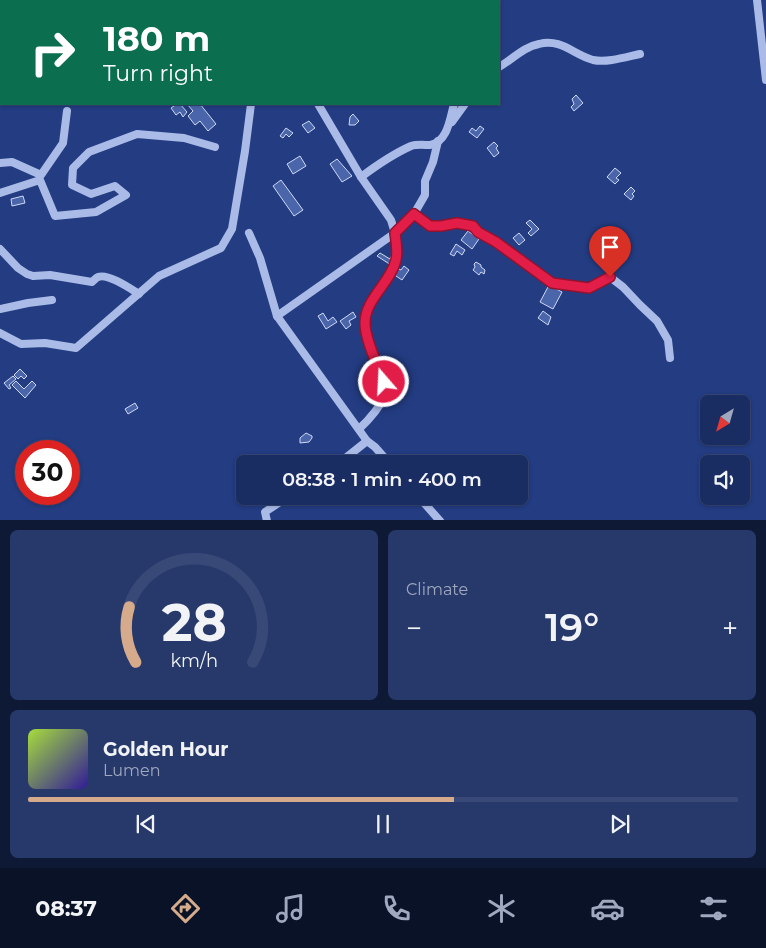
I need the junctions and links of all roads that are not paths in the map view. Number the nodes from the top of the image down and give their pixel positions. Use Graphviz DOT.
graph roads {
  1 [pos="757,0"];
  2 [pos="640,54"];
  3 [pos="500,66"];
  4 [pos="766,80"];
  5 [pos="251,105"];
  6 [pos="319,105"];
  7 [pos="454,105"];
  8 [pos="464,105"];
  9 [pos="67,111"];
  10 [pos="448,128"];
  11 [pos="438,142"];
  12 [pos="215,148"];
  13 [pos="0,163"];
  14 [pos="361,177"];
  15 [pos="0,193"];
  16 [pos="414,214"];
  17 [pos="249,233"];
  18 [pos="395,233"];
  19 [pos="0,249"];
  20 [pos="139,294"];
  21 [pos="52,300"];
  22 [pos="0,309"];
  23 [pos="277,316"];
  24 [pos="0,333"];
  25 [pos="670,358"];
  26 [pos="358,429"];
  27 [pos="367,441"];
  28 [pos="349,455"];
  29 [pos="382,455"];
  30 [pos="276,505"];
  31 [pos="426,505"];
  32 [pos="268,520"];
  33 [pos="440,520"];
  1 -- 4 [label="street"];
  2 -- 3 [label="street"];
  5 -- 20 [label="street"];
  6 -- 14 [label="street"];
  7 -- 10 [label="street"];
  8 -- 10 [label="street"];
  9 -- 13 [label="street"];
  10 -- 11 [label="street"];
  11 -- 14 [label="street"];
  11 -- 16 [label="street"];
  12 -- 15 [label="street"];
  14 -- 18 [label="street"];
  16 -- 18 [label="street"];
  16 -- 25 [label="street"];
  17 -- 23 [label="street"];
  18 -- 23 [label="street"];
  18 -- 26 [label="street"];
  19 -- 20 [label="street"];
  20 -- 24 [label="street"];
  21 -- 22 [label="street"];
  23 -- 26 [label="street"];
  26 -- 27 [label="street"];
  27 -- 28 [label="street"];
  27 -- 29 [label="street"];
  30 -- 32 [label="street"];
  31 -- 33 [label="street"];
}
